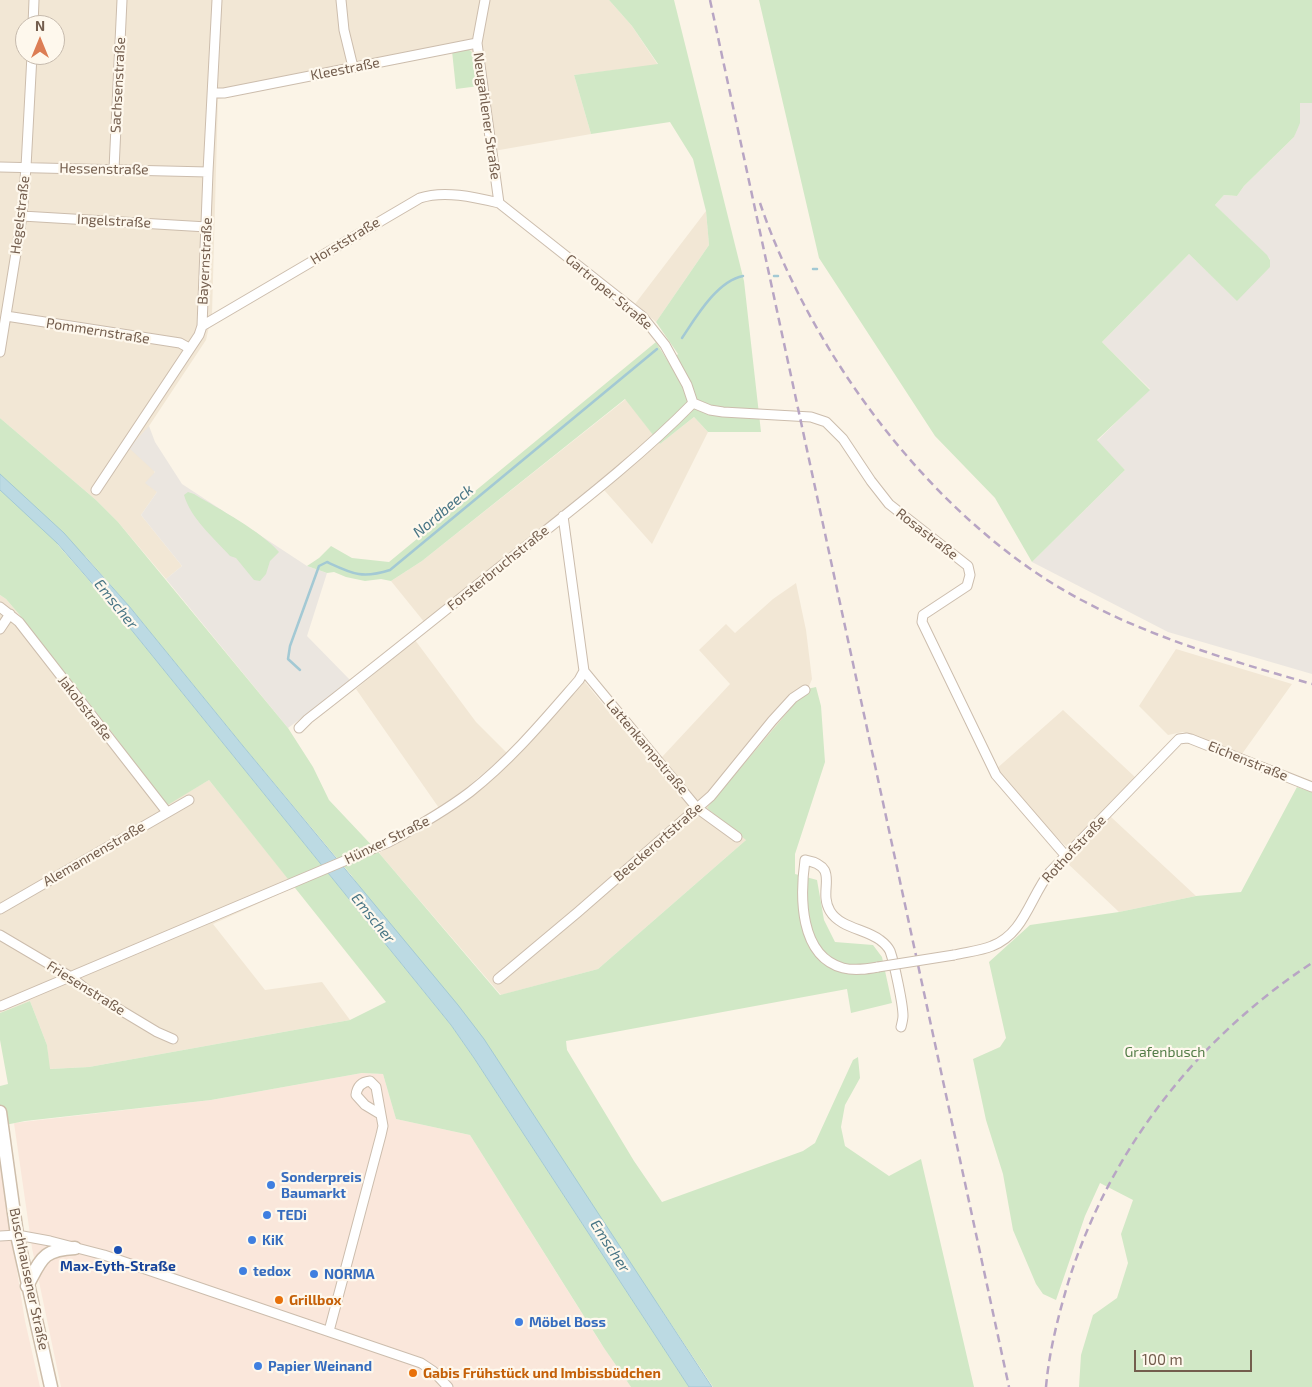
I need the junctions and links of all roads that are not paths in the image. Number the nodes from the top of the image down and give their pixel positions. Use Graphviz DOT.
graph roads {
  1 [pos="34,0"];
  2 [pos="122,0"];
  3 [pos="217,0"];
  4 [pos="341,0"];
  5 [pos="484,0"];
  6 [pos="33,15"];
  7 [pos="477,42"];
  8 [pos="31,65"];
  9 [pos="353,67"];
  10 [pos="213,93"];
  11 [pos="0,167"];
  12 [pos="26,167"];
  13 [pos="114,169"];
  14 [pos="208,172"];
  15 [pos="499,203"];
  16 [pos="22,216"];
  17 [pos="207,227"];
  18 [pos="6,316"];
  19 [pos="202,326"];
  20 [pos="190,348"];
  21 [pos="0,352"];
  22 [pos="692,402"];
  23 [pos="96,490"];
  24 [pos="563,516"];
  25 [pos="0,607"];
  26 [pos="10,614"];
  27 [pos="0,628"];
  28 [pos="584,671"];
  29 [pos="805,690"];
  30 [pos="299,728"];
  31 [pos="1183,738"];
  32 [pos="1312,787"];
  33 [pos="189,800"];
  34 [pos="698,808"];
  35 [pos="167,812"];
  36 [pos="737,837"];
  37 [pos="1065,855"];
  38 [pos="0,909"];
  39 [pos="0,935"];
  40 [pos="71,977"];
  41 [pos="498,979"];
  42 [pos="1,1006"];
  43 [pos="901,1027"];
  44 [pos="173,1039"];
  45 [pos="0,1112"];
  46 [pos="380,1114"];
  47 [pos="17,1235"];
  48 [pos="0,1236"];
  49 [pos="75,1248"];
  50 [pos="27,1286"];
  51 [pos="329,1331"];
  52 [pos="51,1387"];
  53 [pos="448,1387"];
  1 -- 6 [label="street"];
  2 -- 13 [label="street, Sachsenstraße"];
  3 -- 10 [label="street, Bayernstraße"];
  4 -- 9 [label="street"];
  5 -- 7 [label="street, Neugahlener Straße"];
  7 -- 9 [label="street, Kleestraße"];
  7 -- 15 [label="street, Neugahlener Straße"];
  8 -- 12 [label="street, Hegelstraße"];
  9 -- 10 [label="street, Kleestraße"];
  10 -- 14 [label="street, Bayernstraße"];
  11 -- 12 [label="street, Hessenstraße"];
  12 -- 13 [label="street, Hessenstraße"];
  12 -- 16 [label="street, Hegelstraße"];
  13 -- 14 [label="street, Hessenstraße"];
  14 -- 17 [label="street, Bayernstraße"];
  15 -- 19 [label="street, Horststraße"];
  15 -- 22 [label="street, Gartroper Straße"];
  16 -- 17 [label="street, Ingelstraße"];
  16 -- 18 [label="street, Hegelstraße"];
  17 -- 19 [label="street, Bayernstraße"];
  18 -- 20 [label="street, Pommernstraße"];
  18 -- 21 [label="street, Hegelstraße"];
  19 -- 20 [label="street, Bayernstraße"];
  20 -- 23 [label="street, Bayernstraße"];
  22 -- 24 [label="street, Forsterbruchstraße"];
  22 -- 37 [label="street, Rosastraße"];
  24 -- 28 [label="street"];
  24 -- 30 [label="street, Forsterbruchstraße"];
  25 -- 26 [label="street, Jakobstraße"];
  26 -- 27 [label="street"];
  26 -- 35 [label="street, Jakobstraße"];
  28 -- 34 [label="street, Lattenkampstraße"];
  28 -- 40 [label="street, Hünxer Straße"];
  29 -- 34 [label="street, Beeckerortstraße"];
  31 -- 32 [label="street, Eichenstraße"];
  31 -- 37 [label="street, Rothofstraße"];
  33 -- 35 [label="street, Alemannenstraße"];
  34 -- 36 [label="street, Lattenkampstraße"];
  34 -- 41 [label="street, Beeckerortstraße"];
  35 -- 38 [label="street, Alemannenstraße"];
  37 -- 43 [label="street, Rothofstraße, bridge"];
  39 -- 40 [label="street, Friesenstraße"];
  40 -- 42 [label="street, Hünxer Straße"];
  40 -- 44 [label="street, Friesenstraße"];
  45 -- 47 [label="main road, Buschhausener Straße"];
  46 -- 51 [label="street"];
  47 -- 48 [label="street"];
  47 -- 49 [label="street"];
  47 -- 50 [label="main road, Buschhausener Straße"];
  49 -- 50 [label="main road"];
  49 -- 51 [label="street"];
  50 -- 52 [label="main road, Buschhausener Straße"];
  51 -- 53 [label="street"];
}
